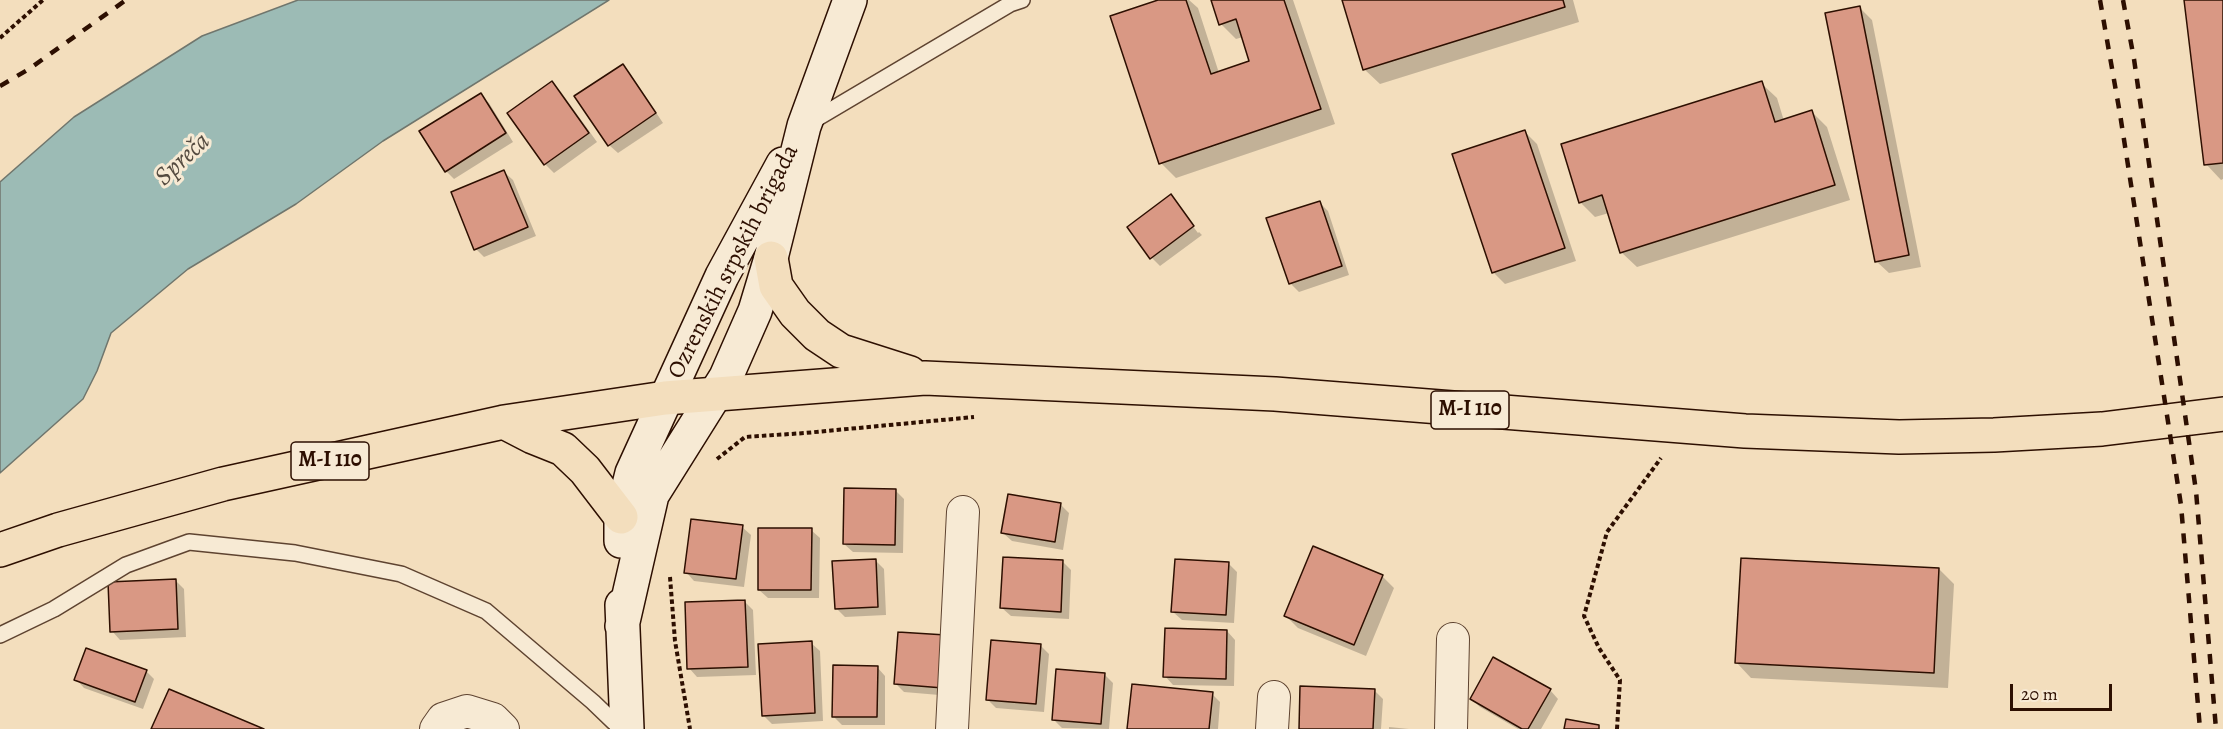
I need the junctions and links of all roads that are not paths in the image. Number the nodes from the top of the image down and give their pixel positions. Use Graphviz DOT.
graph roads {
  1 [pos="850,0"];
  2 [pos="1022,0"];
  3 [pos="804,126"];
  4 [pos="771,258"];
  5 [pos="926,378"];
  6 [pos="716,393"];
  7 [pos="665,398"];
  8 [pos="2223,414"];
  9 [pos="504,422"];
  10 [pos="963,512"];
  11 [pos="621,517"];
  12 [pos="0,550"];
  13 [pos="622,626"];
  14 [pos="0,635"];
  15 [pos="1453,639"];
  16 [pos="1274,697"];
  17 [pos="436,729"];
  18 [pos="503,729"];
  19 [pos="621,729"];
  20 [pos="627,729"];
  21 [pos="952,729"];
  22 [pos="1272,729"];
  23 [pos="1451,729"];
  1 -- 3 [label="main road, Ozrenskih srpskih brigada"];
  2 -- 3 [label="lane"];
  3 -- 4 [label="main road, Ozrenskih srpskih brigada"];
  3 -- 7 [label="main road, Ozrenskih srpskih brigada"];
  4 -- 5 [label="main road"];
  4 -- 6 [label="main road, Ozrenskih srpskih brigada"];
  5 -- 6 [label="main road, M-I 110"];
  5 -- 8 [label="main road, M-I 110"];
  6 -- 7 [label="main road, M-I 110"];
  6 -- 13 [label="main road, Ozrenskih srpskih brigada"];
  7 -- 9 [label="main road, M-I 110"];
  7 -- 11 [label="main road, Ozrenskih srpskih brigada"];
  9 -- 11 [label="main road"];
  9 -- 12 [label="main road, M-I 110"];
  10 -- 21 [label="street"];
  11 -- 13 [label="main road, Ozrenskih srpskih brigada"];
  13 -- 20 [label="main road"];
  14 -- 19 [label="lane"];
  15 -- 23 [label="street"];
  16 -- 22 [label="street"];
  17 -- 18 [label="street"];
}
